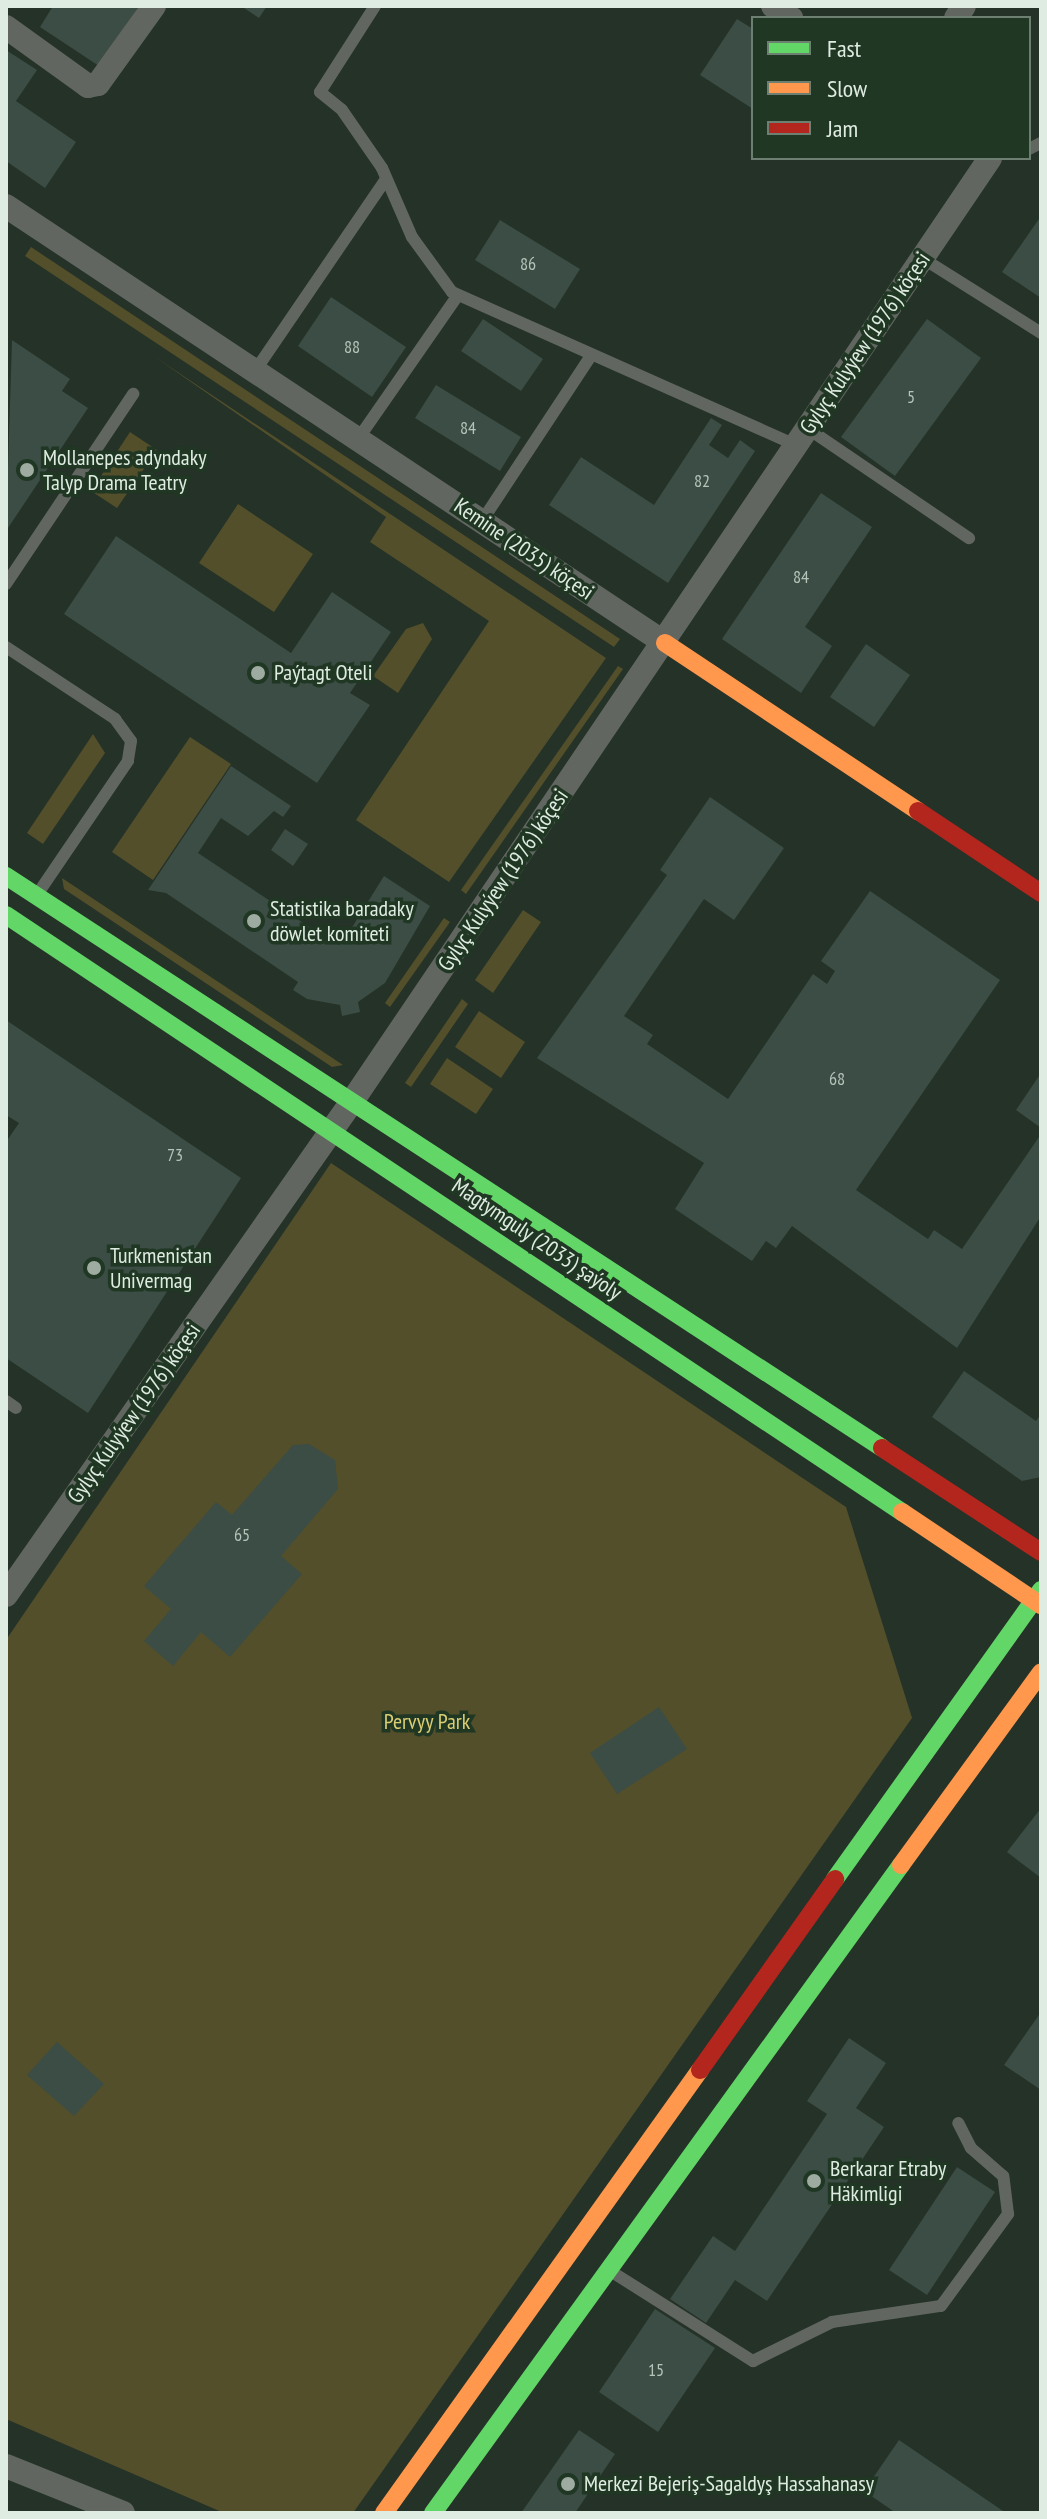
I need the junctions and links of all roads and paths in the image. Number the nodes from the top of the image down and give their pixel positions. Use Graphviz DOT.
graph roads {
  1 [pos="11,6"];
  2 [pos="154,6"];
  3 [pos="375,6"];
  4 [pos="6,14"];
  5 [pos="6,27"];
  6 [pos="989,160"];
  7 [pos="386,179"];
  8 [pos="6,206"];
  9 [pos="922,258"];
  10 [pos="458,295"];
  11 [pos="1041,333"];
  12 [pos="590,357"];
  13 [pos="255,371"];
  14 [pos="133,394"];
  15 [pos="801,436"];
  16 [pos="358,439"];
  17 [pos="482,521"];
  18 [pos="969,538"];
  19 [pos="6,584"];
  20 [pos="665,643"];
  21 [pos="6,647"];
  22 [pos="6,876"];
  23 [pos="1041,893"];
  24 [pos="36,897"];
  25 [pos="6,915"];
  26 [pos="353,1100"];
  27 [pos="331,1131"];
  28 [pos="1041,1552"];
  29 [pos="6,1595"];
  30 [pos="1038,1598"];
  31 [pos="1041,1672"];
  32 [pos="958,2123"];
  33 [pos="606,2268"];
  34 [pos="6,2466"];
  35 [pos="123,2513"];
  36 [pos="384,2513"];
  37 [pos="433,2513"];
  1 -- 4 [label="street"];
  2 -- 5 [label="street"];
  3 -- 7 [label="lane"];
  6 -- 9 [label="street, Gylyç Kulyýew (1976) köçesi"];
  7 -- 10 [label="lane"];
  7 -- 13 [label="lane"];
  8 -- 13 [label="street, Kemine (2035) köçesi"];
  9 -- 11 [label="lane"];
  9 -- 15 [label="street, Gylyç Kulyýew (1976) köçesi"];
  10 -- 12 [label="lane"];
  10 -- 16 [label="lane"];
  12 -- 15 [label="lane"];
  12 -- 17 [label="lane"];
  13 -- 16 [label="street, Kemine (2035) köçesi"];
  14 -- 19 [label="lane"];
  15 -- 18 [label="lane"];
  15 -- 20 [label="street, Gylyç Kulyýew (1976) köçesi"];
  16 -- 17 [label="street, Kemine (2035) köçesi"];
  17 -- 20 [label="street, Kemine (2035) köçesi"];
  20 -- 23 [label="main road, Kemine (2035) köçesi"];
  20 -- 26 [label="street, Gylyç Kulyýew (1976) köçesi"];
  21 -- 24 [label="lane"];
  22 -- 24 [label="main road, Magtymguly (2033) şaýoly"];
  24 -- 26 [label="main road, Magtymguly (2033) şaýoly"];
  25 -- 27 [label="main road, Magtymguly (2033) şaýoly"];
  26 -- 27 [label="street, Gylyç Kulyýew (1976) köçesi"];
  26 -- 28 [label="main road, Magtymguly (2033) şaýoly"];
  27 -- 29 [label="street, Gylyç Kulyýew (1976) köçesi"];
  27 -- 30 [label="main road, Magtymguly (2033) şaýoly"];
  30 -- 36 [label="main road"];
  31 -- 33 [label="main road"];
  32 -- 33 [label="lane"];
  33 -- 37 [label="main road"];
  34 -- 35 [label="street"];
}
